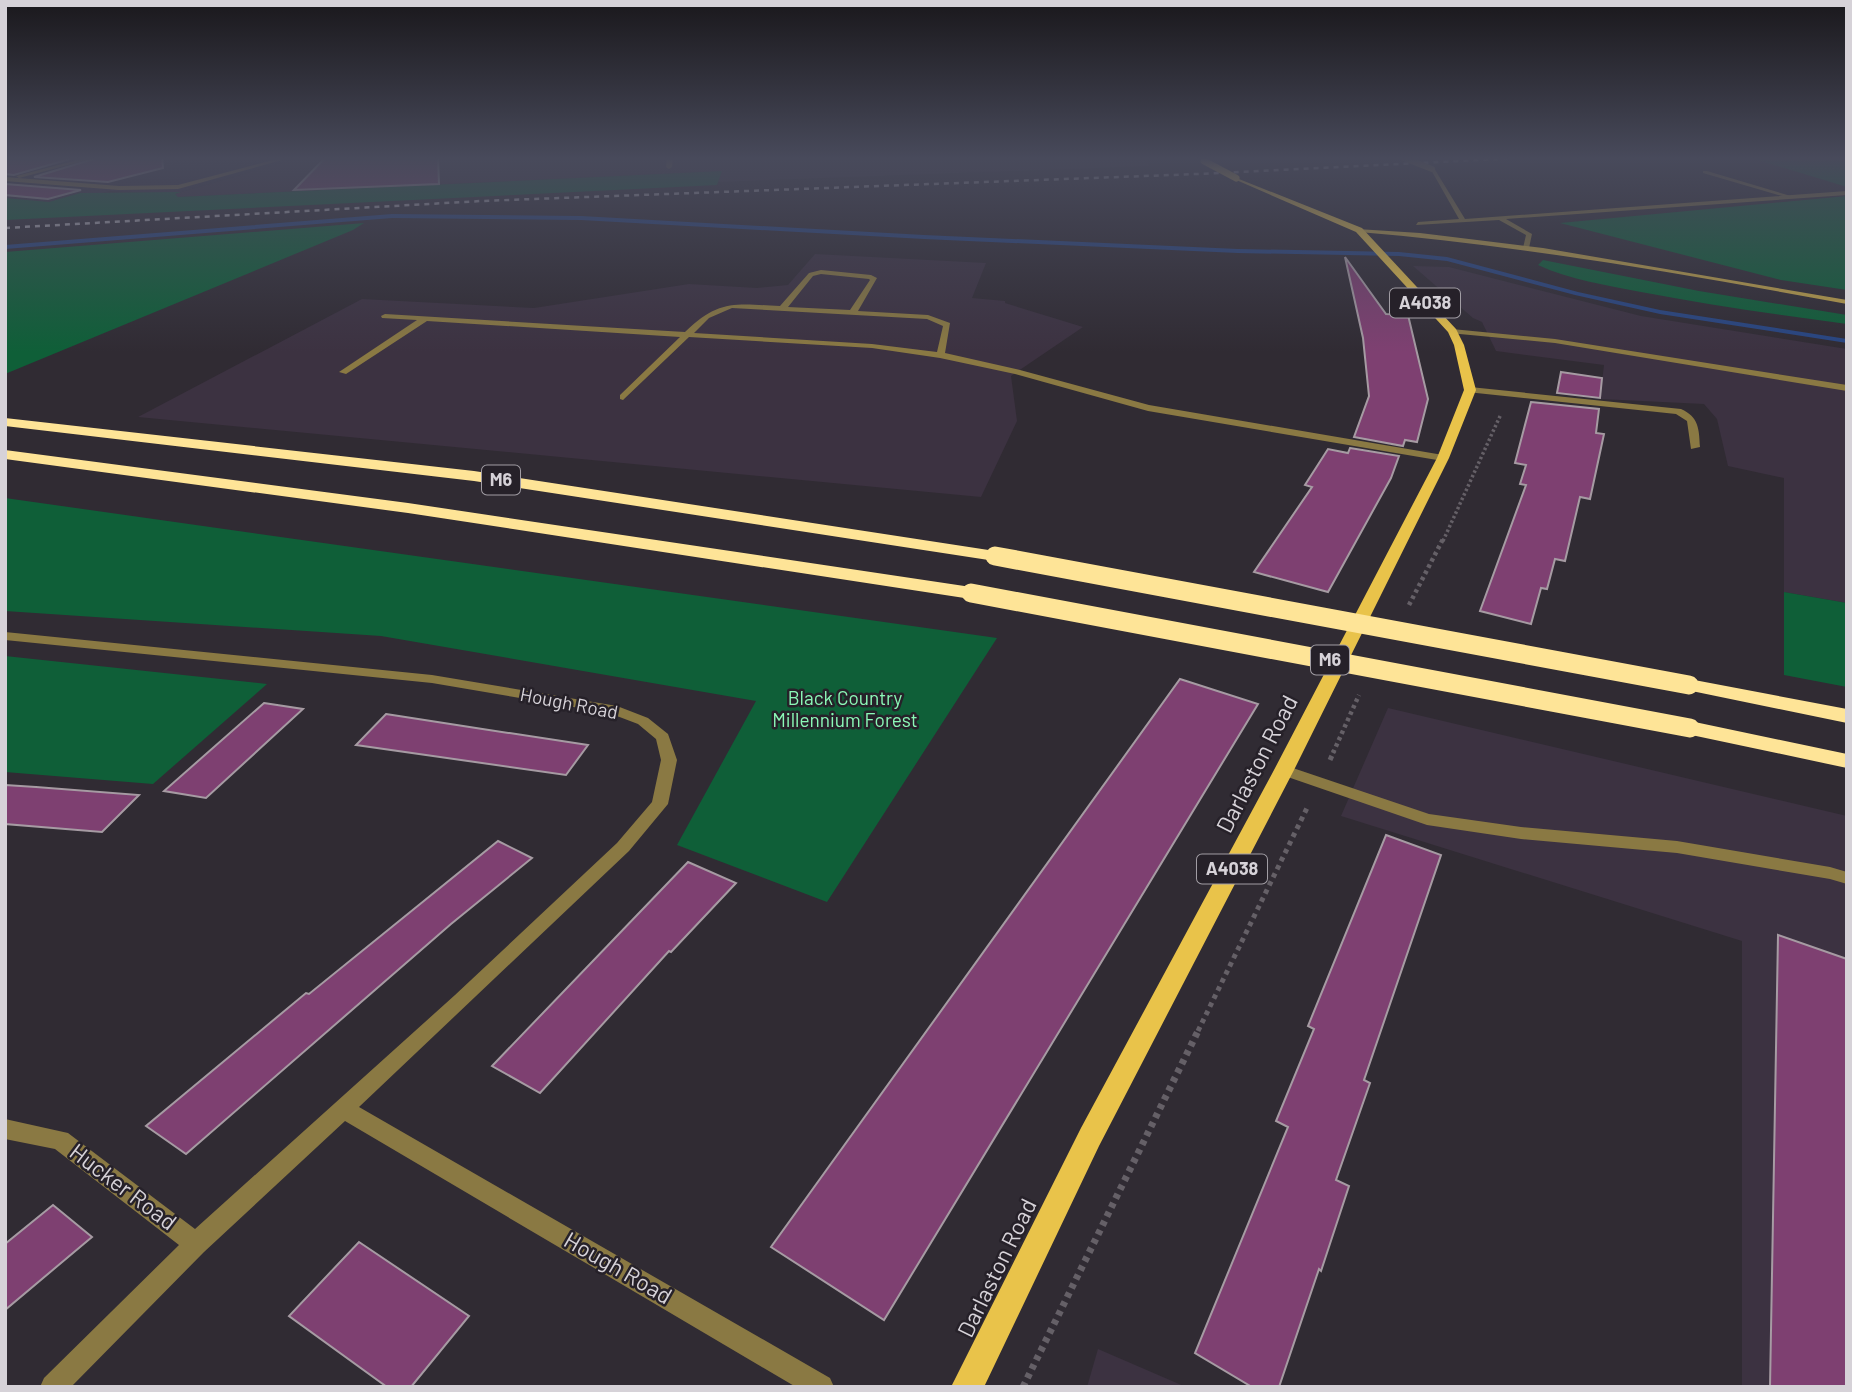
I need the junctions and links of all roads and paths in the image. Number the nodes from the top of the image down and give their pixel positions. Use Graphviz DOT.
graph roads {
  1 [pos="1340,222"];
  2 [pos="1434,222"];
  3 [pos="1506,222"];
  4 [pos="1418,223"];
  5 [pos="1359,230"];
  6 [pos="1526,248"];
  7 [pos="1847,302"];
  8 [pos="783,308"];
  9 [pos="853,312"];
  10 [pos="384,316"];
  11 [pos="426,318"];
  12 [pos="687,334"];
  13 [pos="1455,338"];
  14 [pos="940,355"];
  15 [pos="343,372"];
  16 [pos="1847,388"];
  17 [pos="1470,390"];
  18 [pos="623,397"];
  19 [pos="5,422"];
  20 [pos="1695,447"];
  21 [pos="5,454"];
  22 [pos="1443,458"];
  23 [pos="5,636"];
  24 [pos="1847,716"];
  25 [pos="1847,761"];
  26 [pos="1284,770"];
  27 [pos="1847,878"];
  28 [pos="342,1108"];
  29 [pos="5,1129"];
  30 [pos="196,1244"];
  31 [pos="53,1387"];
  32 [pos="821,1387"];
  33 [pos="967,1387"];
  1 -- 5 [label="main road, A4038, bridge"];
  2 -- 4 [label="street"];
  3 -- 6 [label="street"];
  5 -- 6 [label="street"];
  5 -- 13 [label="main road, A4038"];
  6 -- 7 [label="street"];
  8 -- 9 [label="street"];
  8 -- 9 [label="street"];
  8 -- 12 [label="street"];
  9 -- 14 [label="street"];
  10 -- 11 [label="street"];
  11 -- 12 [label="street"];
  11 -- 15 [label="street"];
  12 -- 14 [label="street"];
  12 -- 18 [label="street"];
  13 -- 16 [label="street"];
  13 -- 17 [label="main road, A4038"];
  14 -- 22 [label="street"];
  17 -- 20 [label="street"];
  17 -- 22 [label="main road, Darlaston Road / A4038"];
  19 -- 24 [label="highway, M6, bridge"];
  21 -- 25 [label="highway, M6, bridge"];
  22 -- 26 [label="main road, Darlaston Road / A4038"];
  23 -- 28 [label="street, Hough Road"];
  26 -- 27 [label="street"];
  26 -- 33 [label="main road, Darlaston Road / A4038"];
  28 -- 30 [label="street, Hough Road"];
  28 -- 32 [label="street, Hough Road"];
  29 -- 30 [label="street, Hucker Road"];
  30 -- 31 [label="street, Hough Road"];
}
